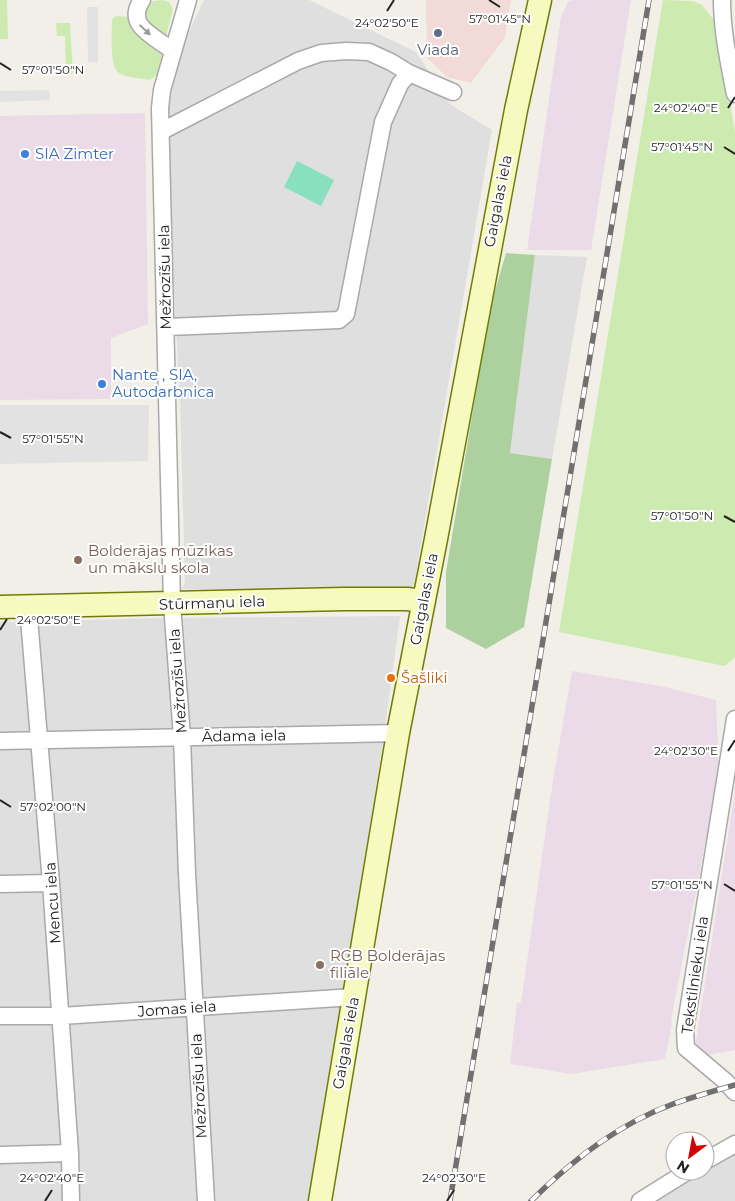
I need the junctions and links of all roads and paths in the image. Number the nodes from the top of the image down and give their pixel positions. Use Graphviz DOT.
graph roads {
  1 [pos="142,0"];
  2 [pos="540,0"];
  3 [pos="722,0"];
  4 [pos="183,2"];
  5 [pos="173,50"];
  6 [pos="409,73"];
  7 [pos="454,92"];
  8 [pos="735,94"];
  9 [pos="162,131"];
  10 [pos="167,327"];
  11 [pos="424,601"];
  12 [pos="172,604"];
  13 [pos="28,606"];
  14 [pos="0,607"];
  15 [pos="735,719"];
  16 [pos="398,733"];
  17 [pos="182,738"];
  18 [pos="0,740"];
  19 [pos="39,740"];
  20 [pos="51,883"];
  21 [pos="0,884"];
  22 [pos="354,997"];
  23 [pos="195,1008"];
  24 [pos="0,1016"];
  25 [pos="61,1016"];
  26 [pos="735,1092"];
  27 [pos="735,1144"];
  28 [pos="70,1153"];
  29 [pos="0,1155"];
  30 [pos="715,1155"];
  31 [pos="672,1181"];
  32 [pos="71,1201"];
  33 [pos="206,1201"];
  34 [pos="320,1201"];
  35 [pos="640,1201"];
  1 -- 5 [label="street, one-way"];
  2 -- 11 [label="street, Gaigalas iela"];
  3 -- 8 [label="street"];
  4 -- 5 [label="street, Mežrozīšu iela"];
  5 -- 9 [label="street, Mežrozīšu iela"];
  6 -- 7 [label="street"];
  6 -- 9 [label="street"];
  6 -- 10 [label="street"];
  9 -- 10 [label="street, Mežrozīšu iela"];
  10 -- 12 [label="street, Mežrozīšu iela"];
  11 -- 12 [label="street, Stūrmaņu iela"];
  11 -- 16 [label="street, Gaigalas iela"];
  12 -- 13 [label="street, Stūrmaņu iela"];
  12 -- 17 [label="street, Mežrozīšu iela"];
  13 -- 14 [label="street, Stūrmaņu iela"];
  13 -- 19 [label="street, Mencu iela"];
  15 -- 26 [label="street, Tekstilnieku iela"];
  16 -- 17 [label="street, Ādama iela"];
  16 -- 22 [label="street, Gaigalas iela"];
  17 -- 19 [label="street, Ādama iela"];
  17 -- 23 [label="street, Mežrozīšu iela"];
  18 -- 19 [label="street, Ādama iela"];
  19 -- 20 [label="street, Mencu iela"];
  20 -- 21 [label="street"];
  20 -- 25 [label="street, Mencu iela"];
  22 -- 23 [label="street, Jomas iela"];
  22 -- 34 [label="street, Gaigalas iela"];
  23 -- 25 [label="street, Jomas iela"];
  23 -- 33 [label="street, Mežrozīšu iela"];
  24 -- 25 [label="street, Jomas iela"];
  25 -- 28 [label="street, Mencu iela"];
  27 -- 30 [label="street"];
  28 -- 29 [label="street"];
  28 -- 32 [label="street, Mencu iela"];
  31 -- 35 [label="street"];
}
